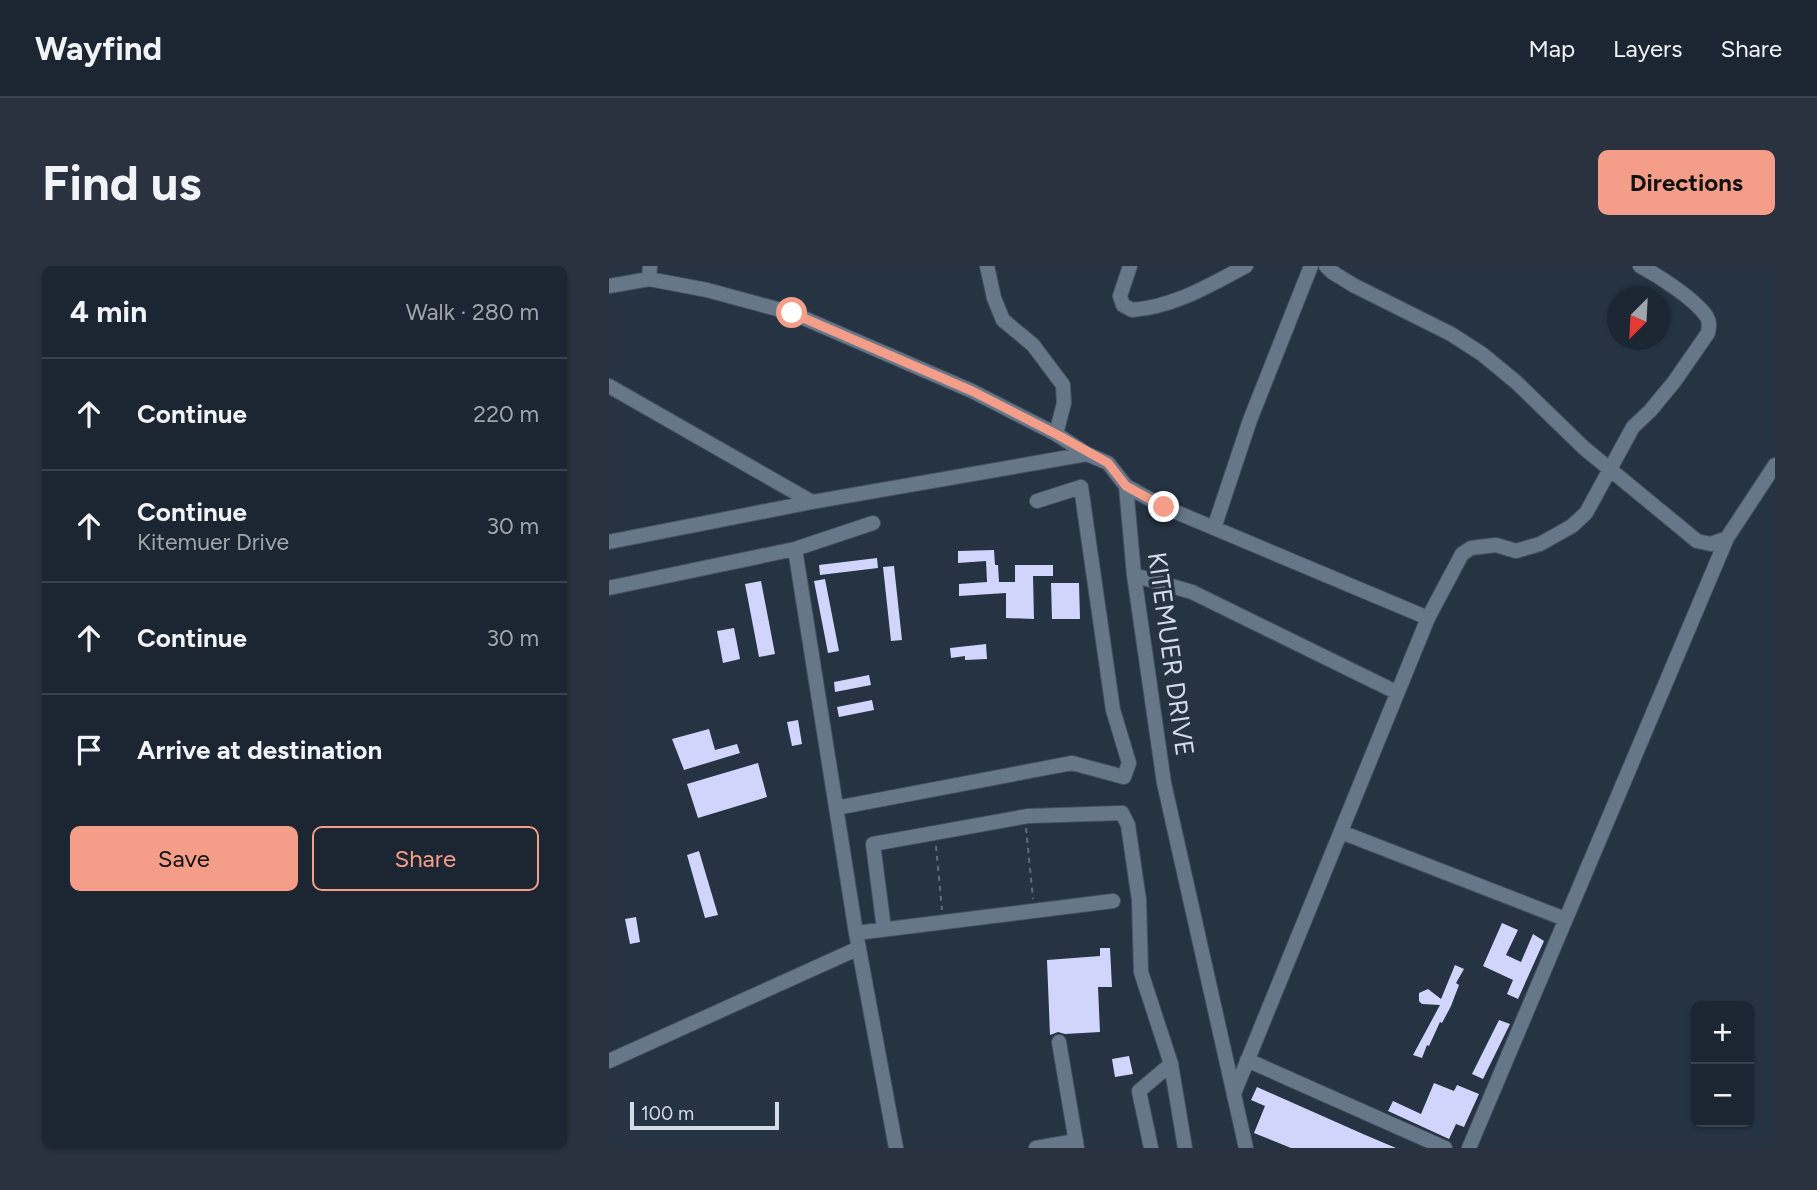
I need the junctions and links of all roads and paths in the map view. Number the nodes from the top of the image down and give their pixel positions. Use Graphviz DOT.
graph roads {
  1 [pos="988,266"];
  2 [pos="1130,266"];
  3 [pos="1246,266"];
  4 [pos="1311,266"];
  5 [pos="1326,266"];
  6 [pos="1640,266"];
  7 [pos="650,272"];
  8 [pos="609,286"];
  9 [pos="609,386"];
  10 [pos="1056,434"];
  11 [pos="1087,454"];
  12 [pos="1775,465"];
  13 [pos="1610,468"];
  14 [pos="1126,486"];
  15 [pos="1037,501"];
  16 [pos="812,502"];
  17 [pos="873,523"];
  18 [pos="1215,528"];
  19 [pos="1727,538"];
  20 [pos="609,542"];
  21 [pos="795,549"];
  22 [pos="1134,575"];
  23 [pos="609,588"];
  24 [pos="1427,618"];
  25 [pos="1397,692"];
  26 [pos="836,808"];
  27 [pos="1025,816"];
  28 [pos="934,831"];
  29 [pos="1341,832"];
  30 [pos="1113,901"];
  31 [pos="1035,911"];
  32 [pos="1565,919"];
  33 [pos="943,922"];
  34 [pos="884,929"];
  35 [pos="856,933"];
  36 [pos="859,948"];
  37 [pos="1059,1042"];
  38 [pos="1247,1060"];
  39 [pos="609,1061"];
  40 [pos="1171,1064"];
  41 [pos="1235,1092"];
  42 [pos="1077,1144"];
  43 [pos="896,1148"];
  44 [pos="1036,1148"];
  45 [pos="1151,1148"];
  46 [pos="1185,1148"];
  47 [pos="1246,1148"];
  48 [pos="1445,1148"];
  49 [pos="1469,1148"];
  1 -- 10 [label="street"];
  2 -- 3 [label="street"];
  4 -- 18 [label="street"];
  5 -- 13 [label="street"];
  6 -- 13 [label="street"];
  7 -- 8 [label="street"];
  7 -- 10 [label="street"];
  9 -- 16 [label="street"];
  10 -- 11 [label="street"];
  11 -- 14 [label="street"];
  11 -- 16 [label="street"];
  12 -- 19 [label="street"];
  13 -- 19 [label="street"];
  13 -- 24 [label="street"];
  14 -- 18 [label="street"];
  14 -- 22 [label="street, KITEMUER DRIVE"];
  15 -- 26 [label="street"];
  16 -- 20 [label="street"];
  17 -- 21 [label="street"];
  18 -- 24 [label="street"];
  19 -- 32 [label="street"];
  21 -- 23 [label="street"];
  21 -- 26 [label="street"];
  22 -- 25 [label="street"];
  22 -- 41 [label="street, KITEMUER DRIVE"];
  24 -- 25 [label="street"];
  25 -- 29 [label="street"];
  26 -- 35 [label="street"];
  27 -- 28 [label="street"];
  27 -- 31 [label="path"];
  27 -- 40 [label="street"];
  28 -- 33 [label="path"];
  28 -- 34 [label="street"];
  29 -- 32 [label="street"];
  29 -- 38 [label="street"];
  30 -- 31 [label="street"];
  31 -- 33 [label="street"];
  32 -- 49 [label="street"];
  33 -- 34 [label="street"];
  34 -- 35 [label="street"];
  35 -- 36 [label="street"];
  36 -- 39 [label="street"];
  36 -- 43 [label="street"];
  37 -- 42 [label="street"];
  38 -- 41 [label="street"];
  38 -- 48 [label="street"];
  40 -- 45 [label="street"];
  40 -- 46 [label="street"];
  41 -- 47 [label="street, KITEMUER DRIVE"];
  42 -- 44 [label="street"];
}
